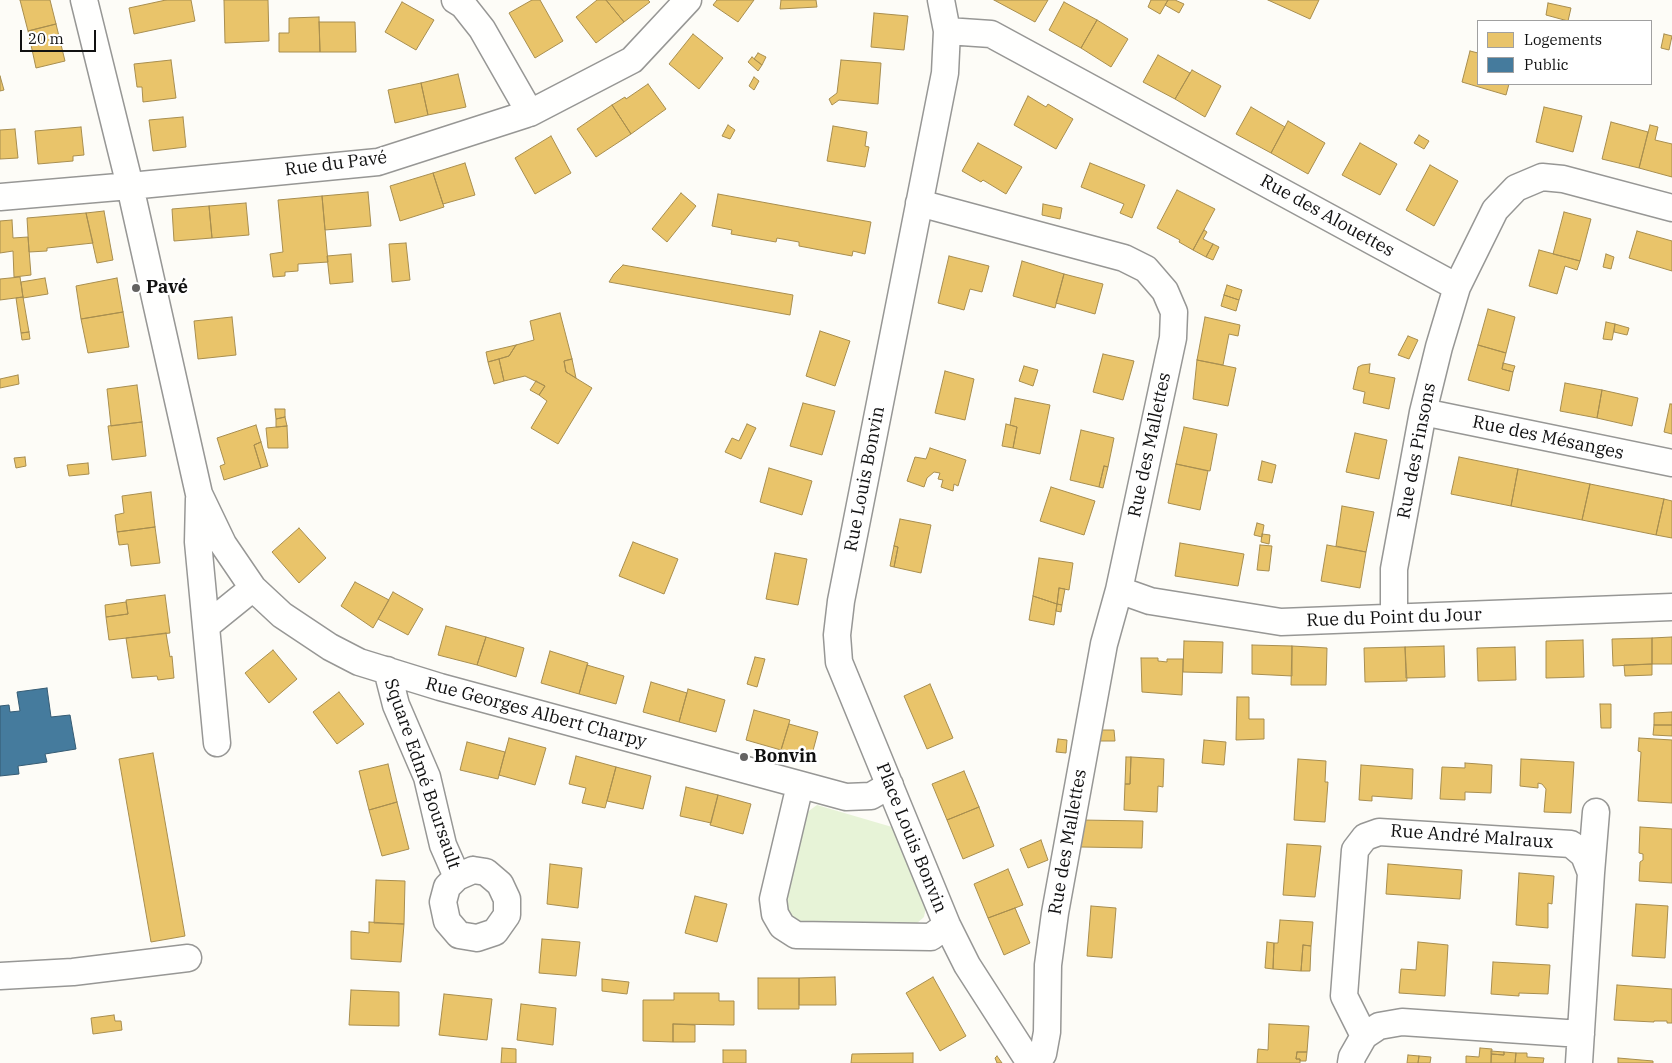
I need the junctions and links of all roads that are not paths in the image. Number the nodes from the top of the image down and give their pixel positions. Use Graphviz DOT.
graph roads {
  1 [pos="84,0"];
  2 [pos="455,0"];
  3 [pos="688,0"];
  4 [pos="941,0"];
  5 [pos="947,32"];
  6 [pos="530,113"];
  7 [pos="130,186"];
  8 [pos="0,197"];
  9 [pos="919,203"];
  10 [pos="1672,208"];
  11 [pos="1457,287"];
  12 [pos="1423,412"];
  13 [pos="1672,463"];
  14 [pos="199,494"];
  15 [pos="253,588"];
  16 [pos="1118,590"];
  17 [pos="1672,607"];
  18 [pos="1394,617"];
  19 [pos="206,626"];
  20 [pos="387,670"];
  21 [pos="217,742"];
  22 [pos="875,750"];
  23 [pos="800,785"];
  24 [pos="890,785"];
  25 [pos="1596,812"];
  26 [pos="1591,873"];
  27 [pos="457,877"];
  28 [pos="947,925"];
  29 [pos="188,958"];
  30 [pos="0,976"];
  31 [pos="1581,1034"];
  32 [pos="1364,1036"];
  33 [pos="1030,1063"];
  34 [pos="1036,1063"];
  35 [pos="1351,1063"];
  36 [pos="1579,1063"];
  1 -- 7 [label="street"];
  2 -- 6 [label="street"];
  3 -- 6 [label="street, Rue du Pavé"];
  4 -- 5 [label="street"];
  5 -- 9 [label="street"];
  5 -- 11 [label="street, Rue des Alouettes"];
  6 -- 7 [label="street, Rue du Pavé"];
  7 -- 8 [label="street, Rue du Pavé"];
  7 -- 14 [label="street"];
  9 -- 16 [label="street, Rue des Mallettes"];
  9 -- 22 [label="street, Rue Louis Bonvin"];
  10 -- 11 [label="street"];
  11 -- 12 [label="street, Rue des Pinsons"];
  12 -- 13 [label="street, Rue des Mésanges"];
  12 -- 18 [label="street, Rue des Pinsons"];
  14 -- 15 [label="street, Rue Georges Albert Charpy"];
  14 -- 19 [label="street"];
  15 -- 19 [label="street"];
  15 -- 20 [label="street, Rue Georges Albert Charpy"];
  16 -- 18 [label="street, Rue du Point du Jour"];
  16 -- 34 [label="street, Rue des Mallettes"];
  17 -- 18 [label="street, Rue du Point du Jour"];
  19 -- 21 [label="street"];
  20 -- 23 [label="street, Rue Georges Albert Charpy"];
  20 -- 27 [label="street, Square Edmé Boursault"];
  22 -- 24 [label="street, Place Louis Bonvin"];
  23 -- 24 [label="street, Rue Georges Albert Charpy"];
  23 -- 28 [label="street, Place Louis Bonvin"];
  24 -- 28 [label="street, Place Louis Bonvin"];
  25 -- 26 [label="street"];
  26 -- 31 [label="street"];
  26 -- 32 [label="street, Rue André Malraux"];
  28 -- 33 [label="street, Place Louis Bonvin"];
  29 -- 30 [label="street"];
  31 -- 32 [label="street"];
  31 -- 36 [label="street"];
  32 -- 35 [label="street"];
}
